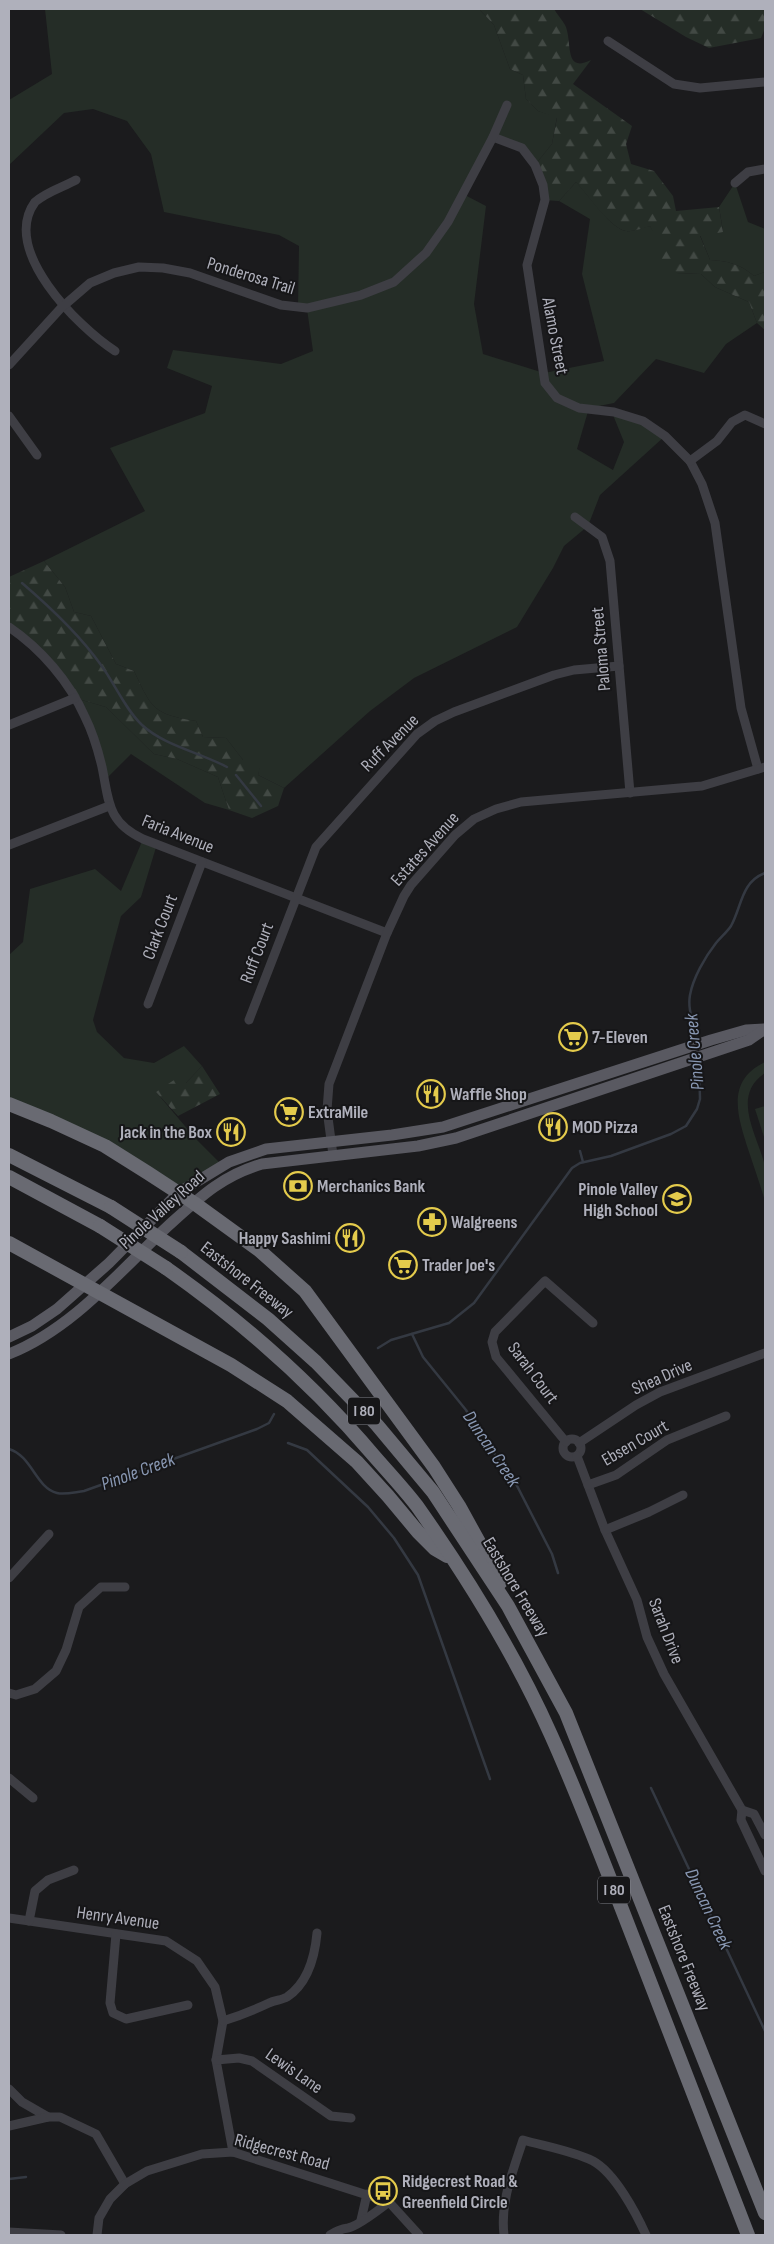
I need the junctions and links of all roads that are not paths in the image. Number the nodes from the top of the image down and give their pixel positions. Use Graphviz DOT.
graph roads {
  1 [pos="608,41"];
  2 [pos="765,82"];
  3 [pos="507,105"];
  4 [pos="493,137"];
  5 [pos="765,169"];
  6 [pos="76,180"];
  7 [pos="735,183"];
  8 [pos="61,308"];
  9 [pos="115,351"];
  10 [pos="9,365"];
  11 [pos="9,416"];
  12 [pos="765,424"];
  13 [pos="36,455"];
  14 [pos="690,462"];
  15 [pos="575,517"];
  16 [pos="9,628"];
  17 [pos="619,666"];
  18 [pos="75,698"];
  19 [pos="9,725"];
  20 [pos="762,768"];
  21 [pos="630,793"];
  22 [pos="109,806"];
  23 [pos="9,845"];
  24 [pos="202,862"];
  25 [pos="296,898"];
  26 [pos="386,933"];
  27 [pos="148,1004"];
  28 [pos="248,1020"];
  29 [pos="765,1029"];
  30 [pos="9,1104"];
  31 [pos="330,1142"];
  32 [pos="9,1154"];
  33 [pos="333,1155"];
  34 [pos="9,1177"];
  35 [pos="178,1193"];
  36 [pos="194,1203"];
  37 [pos="9,1243"];
  38 [pos="82,1284"];
  39 [pos="98,1293"];
  40 [pos="593,1323"];
  41 [pos="9,1338"];
  42 [pos="765,1353"];
  43 [pos="9,1354"];
  44 [pos="726,1416"];
  45 [pos="566,1442"];
  46 [pos="579,1443"];
  47 [pos="577,1456"];
  48 [pos="588,1486"];
  49 [pos="683,1495"];
  50 [pos="605,1530"];
  51 [pos="49,1534"];
  52 [pos="451,1558"];
  53 [pos="9,1578"];
  54 [pos="125,1587"];
  55 [pos="508,1606"];
  56 [pos="9,1693"];
  57 [pos="10,1781"];
  58 [pos="33,1798"];
  59 [pos="742,1810"];
  60 [pos="765,1836"];
  61 [pos="74,1870"];
  62 [pos="765,1871"];
  63 [pos="9,1918"];
  64 [pos="29,1922"];
  65 [pos="317,1933"];
  66 [pos="116,1934"];
  67 [pos="188,2005"];
  68 [pos="223,2021"];
  69 [pos="216,2060"];
  70 [pos="9,2089"];
  71 [pos="48,2117"];
  72 [pos="351,2118"];
  73 [pos="9,2126"];
  74 [pos="234,2152"];
  75 [pos="125,2184"];
  76 [pos="367,2194"];
  77 [pos="390,2202"];
  78 [pos="765,2213"];
  79 [pos="361,2220"];
  80 [pos="348,2231"];
  81 [pos="9,2232"];
  82 [pos="61,2235"];
  83 [pos="97,2235"];
  84 [pos="330,2235"];
  85 [pos="419,2235"];
  86 [pos="504,2235"];
  87 [pos="646,2235"];
  88 [pos="748,2235"];
  1 -- 2 [label="street"];
  3 -- 4 [label="street, Ponderosa Trail"];
  4 -- 8 [label="street, Ponderosa Trail"];
  4 -- 14 [label="street, Alamo Street"];
  5 -- 7 [label="street"];
  6 -- 8 [label="street"];
  8 -- 9 [label="street"];
  8 -- 10 [label="street, Ponderosa Trail"];
  11 -- 13 [label="street"];
  12 -- 14 [label="street"];
  14 -- 20 [label="street, Alamo Street"];
  15 -- 17 [label="street, Paloma Street"];
  16 -- 18 [label="street, Faria Avenue"];
  17 -- 21 [label="street, Paloma Street"];
  17 -- 25 [label="street, Ruff Avenue"];
  18 -- 19 [label="street"];
  18 -- 22 [label="street, Faria Avenue"];
  20 -- 21 [label="street, Estates Avenue"];
  21 -- 26 [label="street, Estates Avenue"];
  22 -- 23 [label="street"];
  22 -- 24 [label="street, Faria Avenue"];
  24 -- 25 [label="street, Faria Avenue"];
  24 -- 27 [label="street, Clark Court"];
  25 -- 26 [label="street, Faria Avenue"];
  25 -- 28 [label="street, Ruff Court"];
  26 -- 31 [label="street, Estates Avenue"];
  29 -- 31 [label="main road, Pinole Valley Road"];
  29 -- 33 [label="main road, Pinole Valley Road"];
  30 -- 35 [label="highway"];
  31 -- 33 [label="street, Estates Avenue"];
  31 -- 35 [label="main road, Pinole Valley Road"];
  32 -- 55 [label="highway, Eastshore Freeway / I 80, bridge"];
  33 -- 36 [label="main road, Pinole Valley Road"];
  34 -- 52 [label="highway, I 80, bridge"];
  35 -- 36 [label="highway"];
  35 -- 38 [label="main road, Pinole Valley Road"];
  36 -- 39 [label="main road, Pinole Valley Road"];
  36 -- 55 [label="highway"];
  37 -- 38 [label="highway"];
  38 -- 39 [label="highway"];
  38 -- 41 [label="main road, Pinole Valley Road"];
  39 -- 43 [label="main road, Pinole Valley Road"];
  39 -- 52 [label="highway"];
  40 -- 45 [label="street, Sarah Court"];
  42 -- 46 [label="street, Shea Drive"];
  44 -- 48 [label="street, Ebsen Court"];
  45 -- 46 [label="street"];
  45 -- 47 [label="street, Sarah Drive"];
  46 -- 47 [label="street, Sarah Drive"];
  47 -- 48 [label="street, Sarah Drive"];
  48 -- 50 [label="street, Sarah Drive"];
  49 -- 50 [label="street"];
  50 -- 59 [label="street, Sarah Drive"];
  51 -- 53 [label="street"];
  52 -- 88 [label="highway, I 80"];
  54 -- 56 [label="street"];
  55 -- 78 [label="highway, Eastshore Freeway / I 80"];
  57 -- 58 [label="street"];
  59 -- 60 [label="street, Sarah Drive"];
  59 -- 62 [label="street, Sarah Drive"];
  61 -- 64 [label="street"];
  63 -- 64 [label="street, Henry Avenue"];
  64 -- 66 [label="street, Henry Avenue"];
  65 -- 68 [label="street"];
  66 -- 67 [label="street"];
  66 -- 68 [label="street, Henry Avenue"];
  68 -- 69 [label="street, Henry Avenue"];
  69 -- 72 [label="street, Lewis Lane"];
  69 -- 74 [label="street, Henry Avenue"];
  70 -- 71 [label="street"];
  71 -- 73 [label="street"];
  71 -- 75 [label="street"];
  74 -- 75 [label="street, Ridgecrest Road"];
  74 -- 76 [label="street, Ridgecrest Road"];
  75 -- 83 [label="street, Ridgecrest Road"];
  76 -- 77 [label="street, Ridgecrest Road"];
  76 -- 79 [label="street"];
  77 -- 79 [label="street"];
  77 -- 85 [label="street, Ridgecrest Road"];
  79 -- 80 [label="street"];
  80 -- 84 [label="street"];
  81 -- 82 [label="street"];
  86 -- 87 [label="street"];
}
